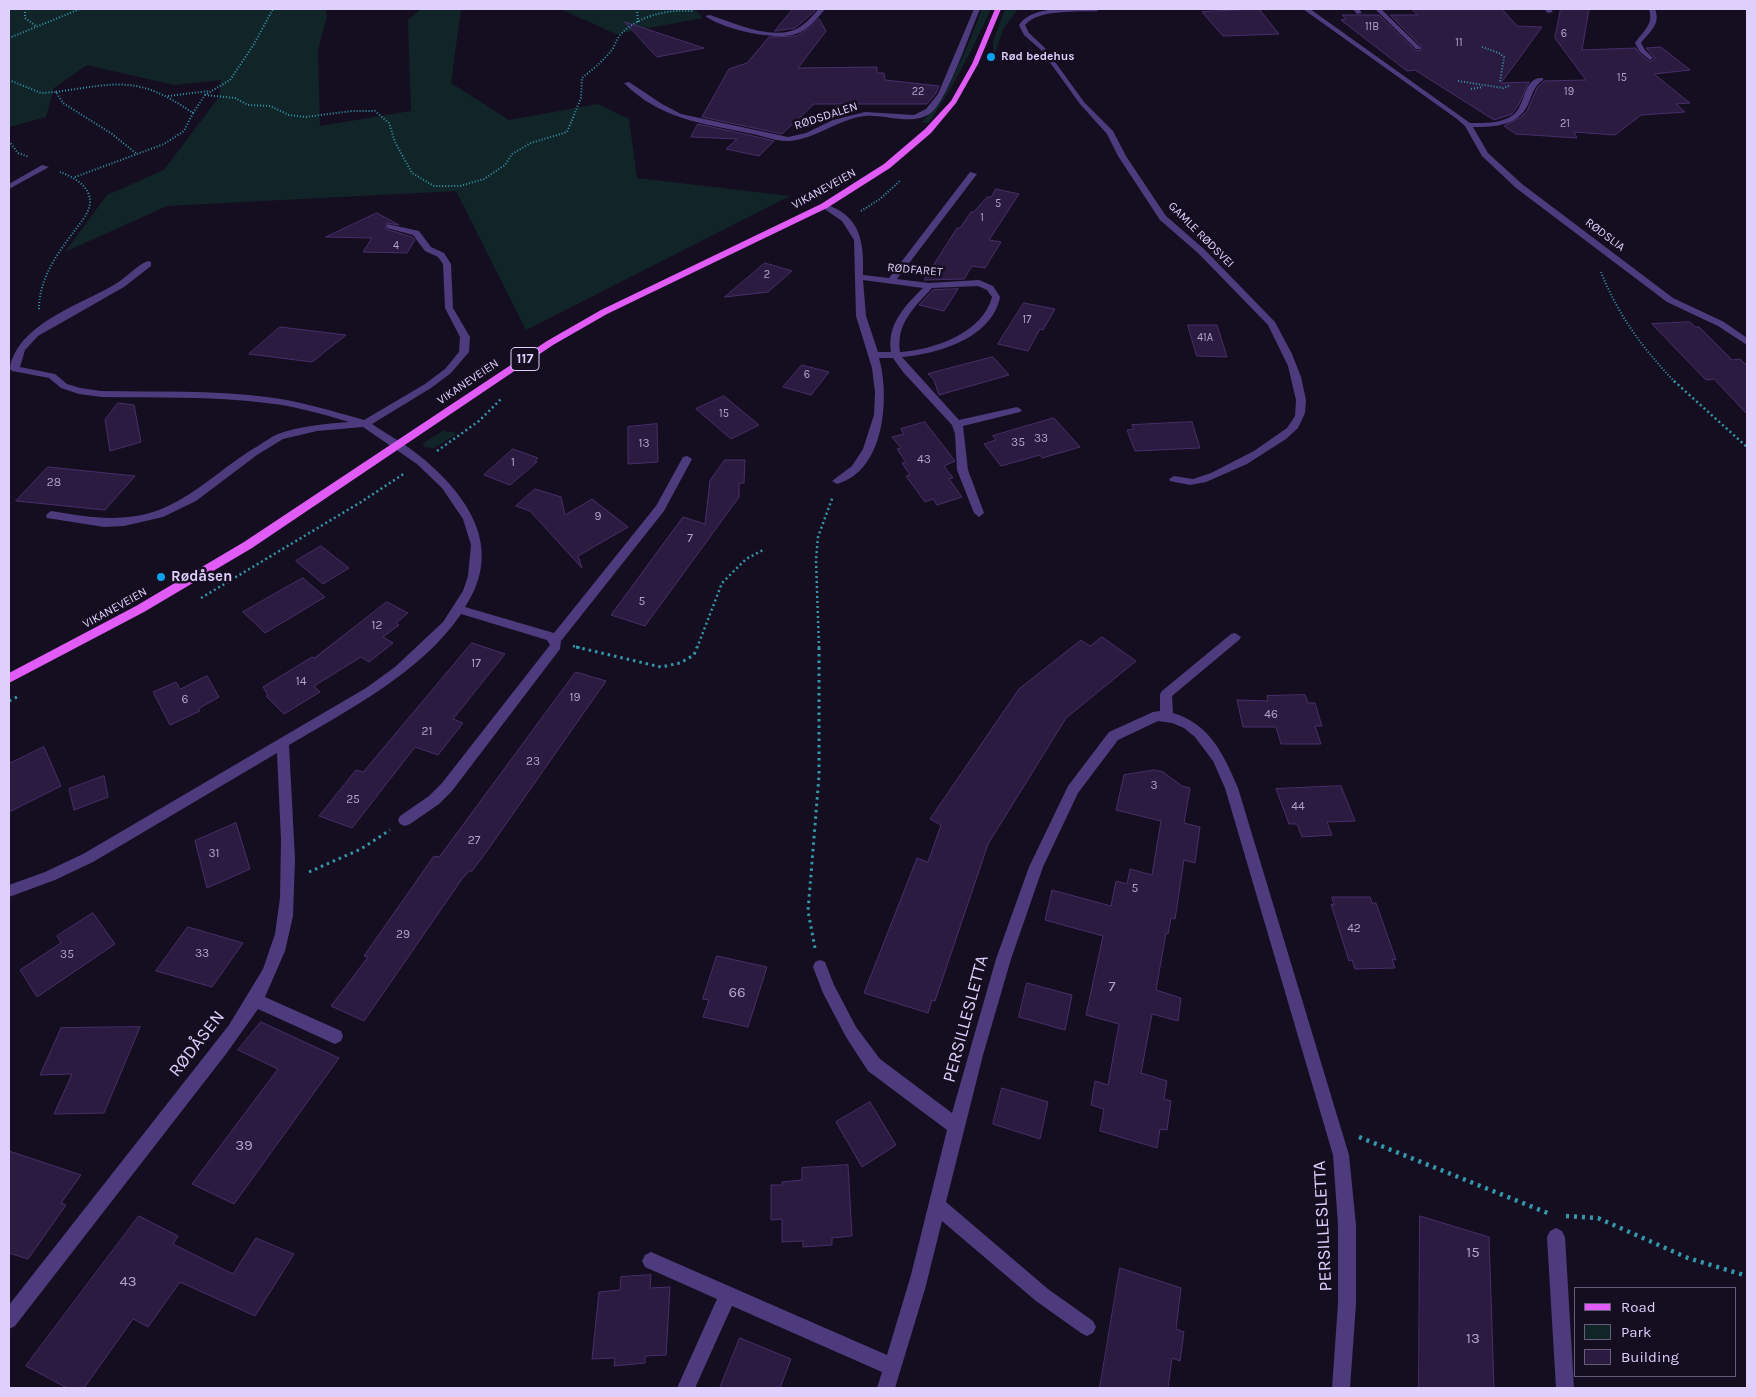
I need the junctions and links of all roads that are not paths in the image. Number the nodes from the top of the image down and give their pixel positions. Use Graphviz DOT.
graph roads {
  1 [pos="822,9"];
  2 [pos="977,9"];
  3 [pos="998,9"];
  4 [pos="1097,9"];
  5 [pos="1306,9"];
  6 [pos="1378,9"];
  7 [pos="1652,9"];
  8 [pos="708,16"];
  9 [pos="1418,48"];
  10 [pos="1650,58"];
  11 [pos="1540,79"];
  12 [pos="627,83"];
  13 [pos="1468,125"];
  14 [pos="45,167"];
  15 [pos="973,174"];
  16 [pos="9,187"];
  17 [pos="824,206"];
  18 [pos="390,226"];
  19 [pos="148,264"];
  20 [pos="860,277"];
  21 [pos="892,280"];
  22 [pos="929,286"];
  23 [pos="1747,342"];
  24 [pos="874,355"];
  25 [pos="896,355"];
  26 [pos="12,369"];
  27 [pos="1017,410"];
  28 [pos="365,424"];
  29 [pos="957,424"];
  30 [pos="397,446"];
  31 [pos="687,458"];
  32 [pos="1174,479"];
  33 [pos="837,481"];
  34 [pos="979,513"];
  35 [pos="51,515"];
  36 [pos="459,609"];
  37 [pos="1235,637"];
  38 [pos="555,643"];
  39 [pos="9,678"];
  40 [pos="1167,716"];
  41 [pos="282,744"];
  42 [pos="405,820"];
  43 [pos="9,891"];
  44 [pos="820,967"];
  45 [pos="255,1000"];
  46 [pos="335,1036"];
  47 [pos="957,1127"];
  48 [pos="938,1206"];
  49 [pos="1556,1237"];
  50 [pos="651,1261"];
  51 [pos="728,1294"];
  52 [pos="9,1320"];
  53 [pos="1087,1327"];
  54 [pos="892,1367"];
  55 [pos="686,1388"];
  56 [pos="886,1388"];
  57 [pos="1341,1388"];
  58 [pos="1565,1388"];
  1 -- 8 [label="street"];
  2 -- 12 [label="street, RØDSDALEN"];
  3 -- 17 [label="main road, VIKANEVEIEN / 117"];
  4 -- 32 [label="street, GAMLE RØDSVEI"];
  5 -- 13 [label="street, RØDSLIA"];
  6 -- 9 [label="street"];
  7 -- 10 [label="street"];
  11 -- 13 [label="street"];
  13 -- 23 [label="street, RØDSLIA"];
  14 -- 16 [label="street"];
  15 -- 21 [label="street"];
  17 -- 20 [label="street"];
  17 -- 30 [label="main road, VIKANEVEIEN / 117"];
  18 -- 28 [label="street"];
  19 -- 26 [label="street"];
  20 -- 21 [label="street, RØDFARET"];
  20 -- 24 [label="street"];
  21 -- 22 [label="street, RØDFARET"];
  22 -- 25 [label="street"];
  22 -- 25 [label="street, RØDFARET"];
  24 -- 25 [label="street, RØDFARET"];
  24 -- 33 [label="street"];
  25 -- 29 [label="street"];
  26 -- 28 [label="street"];
  27 -- 29 [label="street"];
  28 -- 30 [label="street"];
  28 -- 35 [label="street"];
  29 -- 34 [label="street"];
  30 -- 36 [label="street"];
  30 -- 39 [label="main road, VIKANEVEIEN / 117"];
  31 -- 38 [label="street"];
  36 -- 38 [label="street"];
  36 -- 41 [label="street"];
  37 -- 40 [label="street"];
  38 -- 42 [label="street"];
  40 -- 47 [label="street, PERSILLESLETTA"];
  40 -- 57 [label="street, PERSILLESLETTA"];
  41 -- 43 [label="street"];
  41 -- 45 [label="street, RØDÅSEN"];
  44 -- 47 [label="street"];
  45 -- 46 [label="street"];
  45 -- 52 [label="street, RØDÅSEN"];
  47 -- 48 [label="street, PERSILLESLETTA"];
  48 -- 53 [label="street"];
  48 -- 54 [label="street, PERSILLESLETTA"];
  49 -- 58 [label="street"];
  50 -- 51 [label="street"];
  51 -- 54 [label="street"];
  51 -- 55 [label="street"];
  54 -- 56 [label="street, PERSILLESLETTA"];
}
